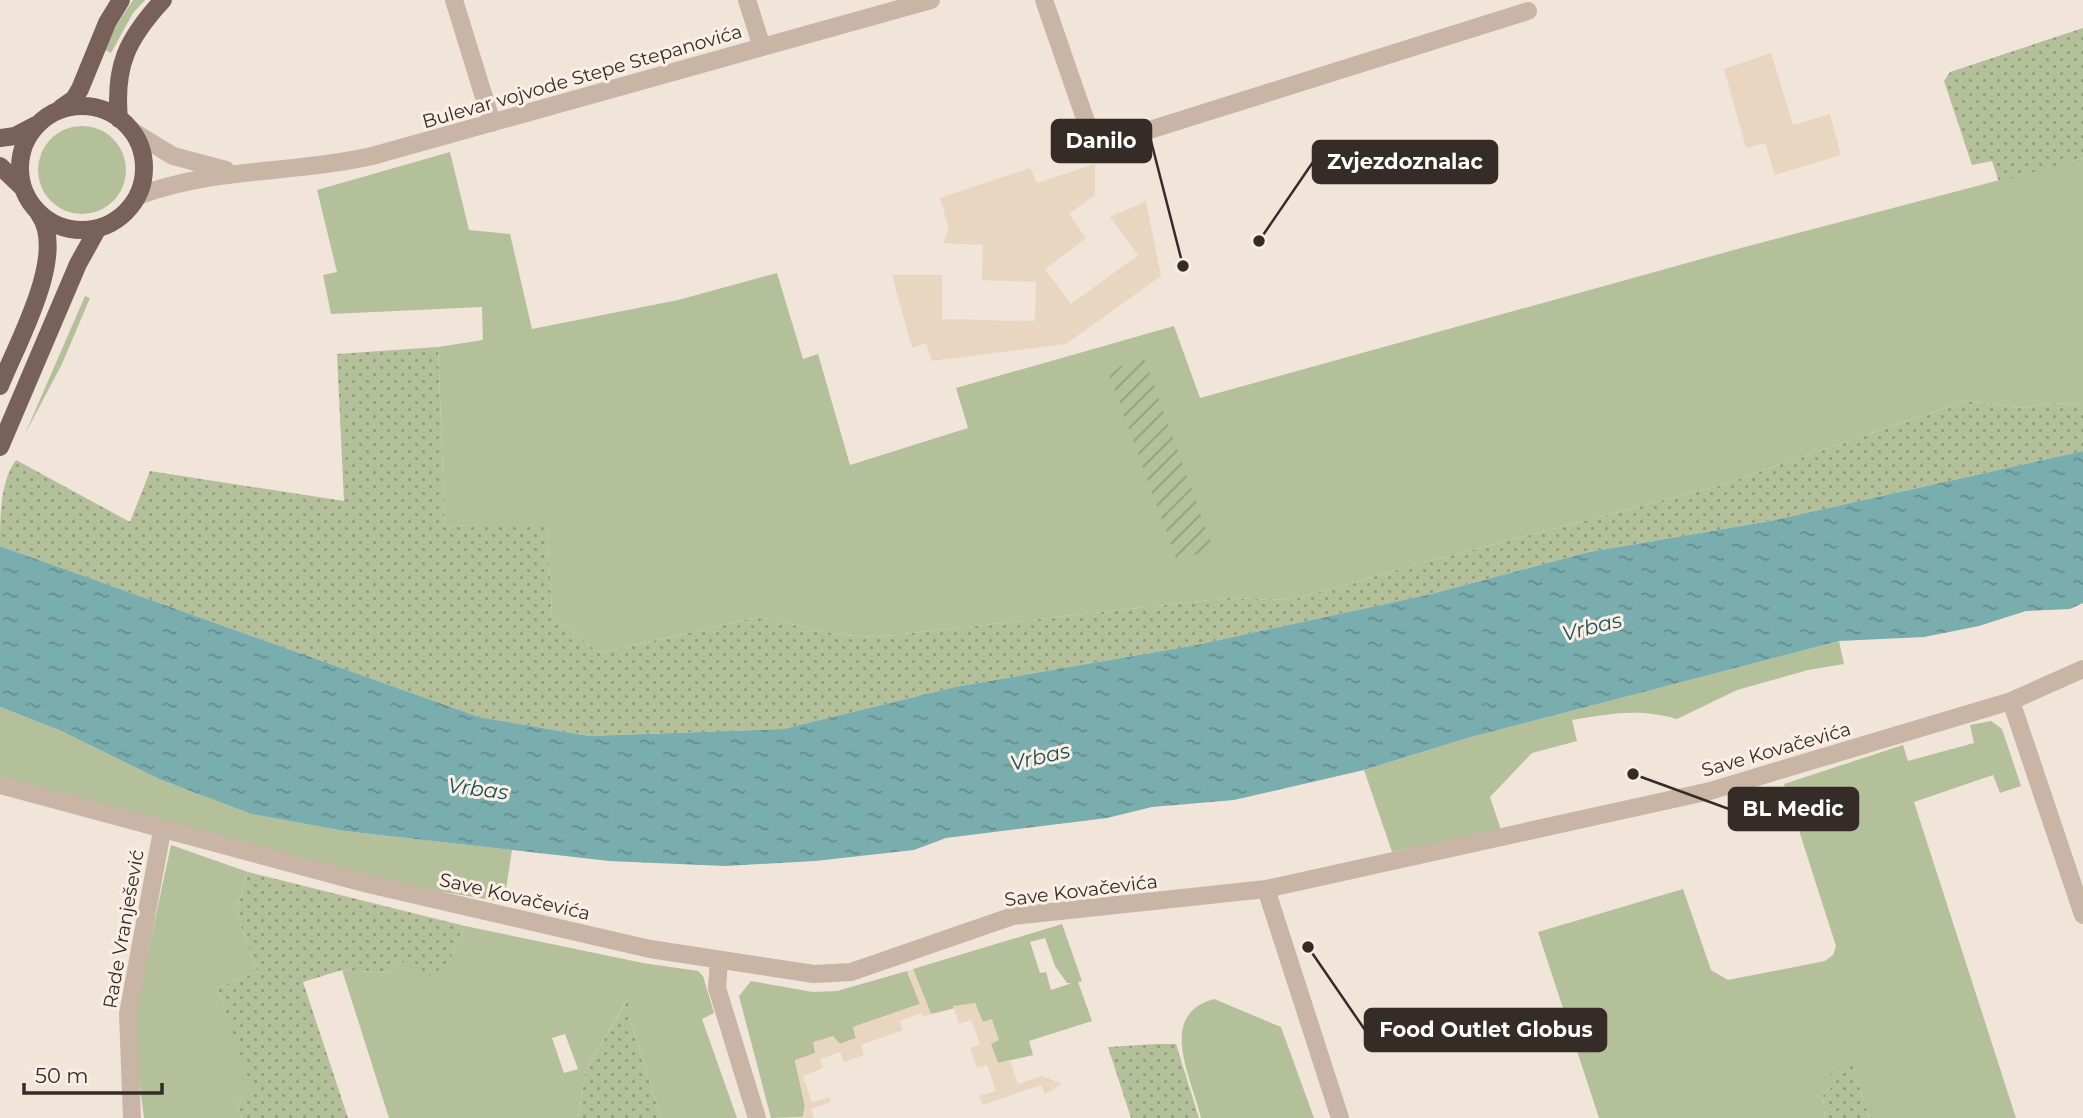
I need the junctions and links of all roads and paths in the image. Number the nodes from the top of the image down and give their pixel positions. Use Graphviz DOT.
graph roads {
  1 [pos="121,0"];
  2 [pos="163,0"];
  3 [pos="454,0"];
  4 [pos="747,0"];
  5 [pos="931,0"];
  6 [pos="1044,0"];
  7 [pos="1528,11"];
  8 [pos="762,47"];
  9 [pos="56,112"];
  10 [pos="39,123"];
  11 [pos="492,123"];
  12 [pos="126,125"];
  13 [pos="0,138"];
  14 [pos="0,166"];
  15 [pos="240,172"];
  16 [pos="23,188"];
  17 [pos="138,196"];
  18 [pos="39,214"];
  19 [pos="98,228"];
  20 [pos="0,386"];
  21 [pos="0,447"];
  22 [pos="2083,669"];
  23 [pos="2011,701"];
  24 [pos="0,785"];
  25 [pos="162,831"];
  26 [pos="1266,889"];
  27 [pos="2083,915"];
  28 [pos="719,960"];
  29 [pos="131,1118"];
  30 [pos="757,1118"];
  31 [pos="1340,1118"];
  1 -- 9 [label="main road"];
  2 -- 12 [label="main road"];
  3 -- 11 [label="street"];
  4 -- 8 [label="street"];
  5 -- 8 [label="street, Bulevar vojvode Stepe Stepanovića"];
  6 -- 7 [label="street"];
  8 -- 11 [label="street, Bulevar vojvode Stepe Stepanovića"];
  9 -- 10 [label="main road"];
  9 -- 12 [label="main road"];
  10 -- 13 [label="main road"];
  10 -- 16 [label="main road"];
  11 -- 15 [label="street, Bulevar vojvode Stepe Stepanovića"];
  12 -- 15 [label="street, Bulevar vojvode Stepe Stepanovića"];
  12 -- 17 [label="main road"];
  14 -- 16 [label="main road"];
  15 -- 17 [label="street, Bulevar vojvode Stepe Stepanovića"];
  16 -- 18 [label="main road"];
  17 -- 19 [label="main road"];
  18 -- 19 [label="main road"];
  18 -- 20 [label="main road"];
  19 -- 21 [label="main road"];
  22 -- 23 [label="street, Save Kovačevića"];
  23 -- 26 [label="street, Save Kovačevića"];
  23 -- 27 [label="street"];
  24 -- 25 [label="street, Save Kovačevića"];
  25 -- 28 [label="street, Save Kovačevića"];
  25 -- 29 [label="street, Rade Vranješević"];
  26 -- 28 [label="street, Save Kovačevića"];
  26 -- 31 [label="street"];
  28 -- 30 [label="street"];
}
